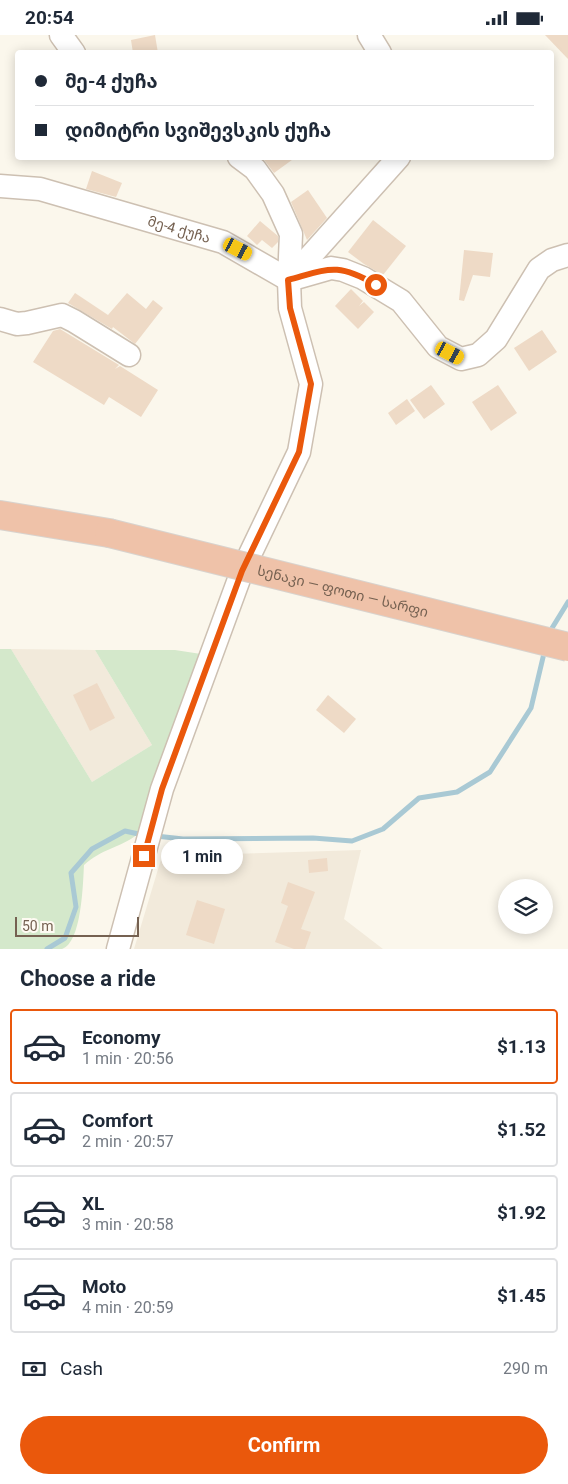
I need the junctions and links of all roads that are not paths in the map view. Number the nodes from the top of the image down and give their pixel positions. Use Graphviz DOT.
graph roads {
  1 [pos="61,35"];
  2 [pos="369,35"];
  3 [pos="72,50"];
  4 [pos="378,50"];
  5 [pos="243,160"];
  6 [pos="396,160"];
  7 [pos="0,186"];
  8 [pos="568,255"];
  9 [pos="288,280"];
  10 [pos="0,319"];
  11 [pos="129,355"];
  12 [pos="0,515"];
  13 [pos="568,647"];
  14 [pos="118,949"];
  1 -- 3 [label="street"];
  2 -- 4 [label="street"];
  5 -- 9 [label="street"];
  6 -- 9 [label="street"];
  7 -- 9 [label="street, მე-4 ქუჩა"];
  8 -- 9 [label="street"];
  9 -- 14 [label="street"];
  10 -- 11 [label="street"];
  12 -- 13 [label="highway, სენაკი — ფოთი — სარფი, bridge"];
}
